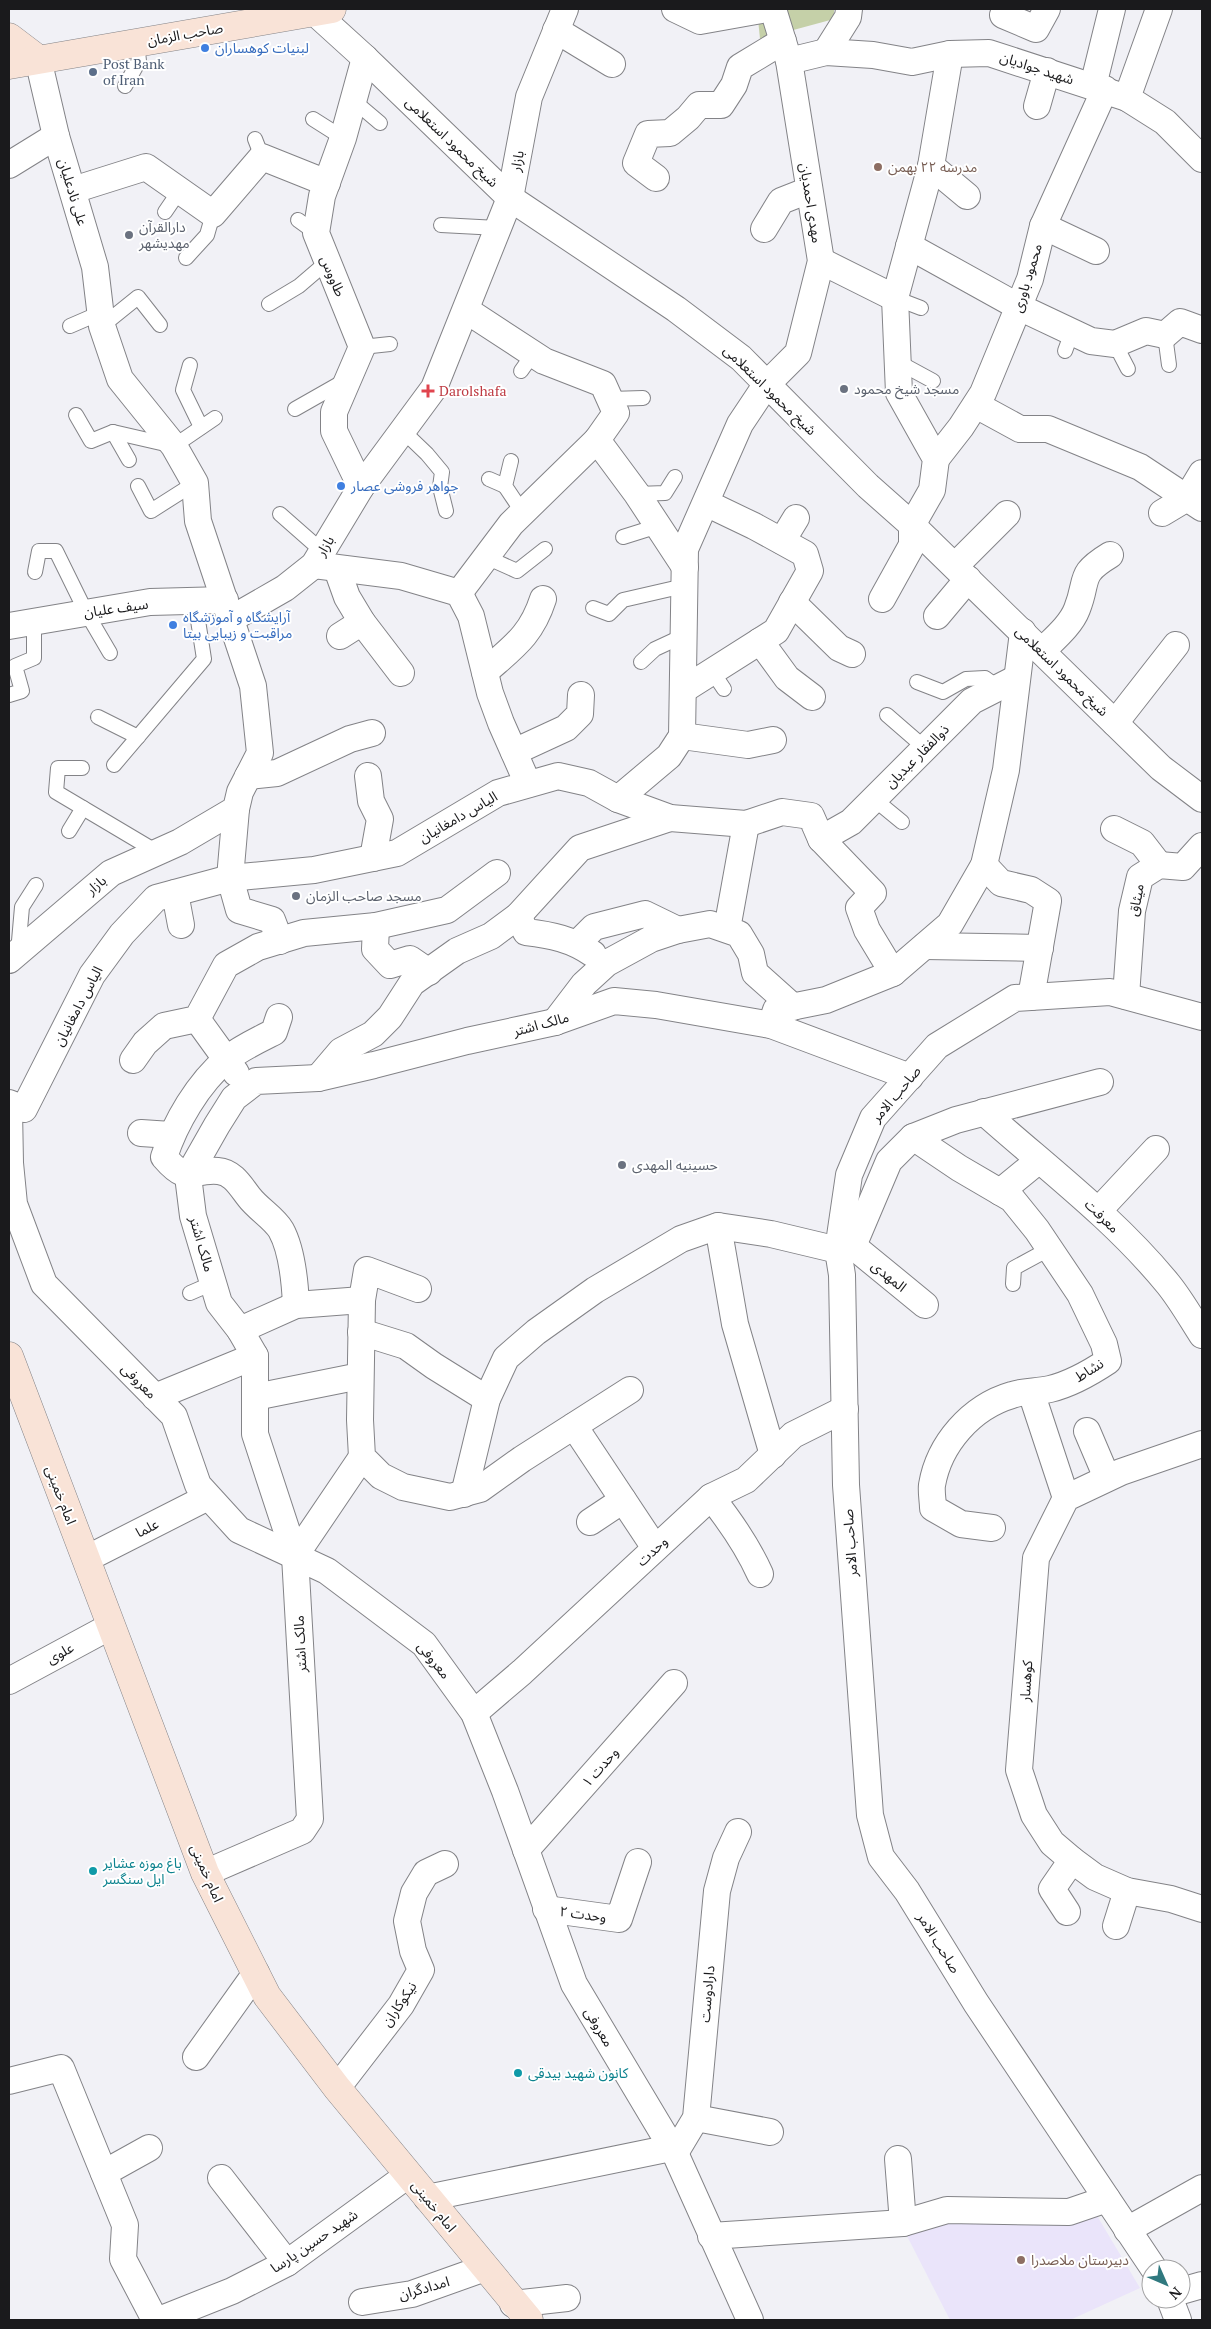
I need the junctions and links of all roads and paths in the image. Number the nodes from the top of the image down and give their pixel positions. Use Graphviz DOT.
graph roads {
  1 [pos="675,9"];
  2 [pos="767,9"];
  3 [pos="773,9"];
  4 [pos="850,9"];
  5 [pos="1047,9"];
  6 [pos="1112,9"];
  7 [pos="1159,9"];
  8 [pos="318,10"];
  9 [pos="1004,12"];
  10 [pos="561,19"];
  11 [pos="9,37"];
  12 [pos="137,42"];
  13 [pos="786,51"];
  14 [pos="826,52"];
  15 [pos="989,53"];
  16 [pos="950,54"];
  17 [pos="365,58"];
  18 [pos="38,59"];
  19 [pos="612,64"];
  20 [pos="9,65"];
  21 [pos="1048,71"];
  22 [pos="125,86"];
  23 [pos="1108,91"];
  24 [pos="354,101"];
  25 [pos="1036,106"];
  26 [pos="313,118"];
  27 [pos="380,124"];
  28 [pos="56,136"];
  29 [pos="344,138"];
  30 [pos="1202,158"];
  31 [pos="9,165"];
  32 [pos="930,166"];
  33 [pos="656,178"];
  34 [pos="327,183"];
  35 [pos="73,190"];
  36 [pos="180,190"];
  37 [pos="809,190"];
  38 [pos="967,196"];
  39 [pos="510,198"];
  40 [pos="165,212"];
  41 [pos="213,214"];
  42 [pos="441,225"];
  43 [pos="1043,226"];
  44 [pos="498,228"];
  45 [pos="764,229"];
  46 [pos="909,246"];
  47 [pos="1096,251"];
  48 [pos="186,258"];
  49 [pos="821,261"];
  50 [pos="327,262"];
  51 [pos="895,298"];
  52 [pos="269,304"];
  53 [pos="921,308"];
  54 [pos="1019,308"];
  55 [pos="466,310"];
  56 [pos="101,319"];
  57 [pos="160,325"];
  58 [pos="70,326"];
  59 [pos="1202,330"];
  60 [pos="1166,335"];
  61 [pos="390,344"];
  62 [pos="1115,344"];
  63 [pos="362,347"];
  64 [pos="898,362"];
  65 [pos="1169,364"];
  66 [pos="190,366"];
  67 [pos="1128,369"];
  68 [pos="346,379"];
  69 [pos="933,381"];
  70 [pos="766,385"];
  71 [pos="643,398"];
  72 [pos="610,400"];
  73 [pos="976,405"];
  74 [pos="295,409"];
  75 [pos="76,415"];
  76 [pos="215,418"];
  77 [pos="202,427"];
  78 [pos="402,431"];
  79 [pos="113,432"];
  80 [pos="597,440"];
  81 [pos="174,446"];
  82 [pos="936,459"];
  83 [pos="129,460"];
  84 [pos="511,461"];
  85 [pos="1202,473"];
  86 [pos="675,477"];
  87 [pos="489,479"];
  88 [pos="195,483"];
  89 [pos="138,486"];
  90 [pos="505,486"];
  91 [pos="361,487"];
  92 [pos="637,494"];
  93 [pos="706,503"];
  94 [pos="1194,503"];
  95 [pos="446,510"];
  96 [pos="523,513"];
  97 [pos="1162,513"];
  98 [pos="280,514"];
  99 [pos="1007,514"];
  100 [pos="796,518"];
  101 [pos="912,525"];
  102 [pos="658,526"];
  103 [pos="623,537"];
  104 [pos="782,541"];
  105 [pos="545,549"];
  106 [pos="1110,555"];
  107 [pos="486,558"];
  108 [pos="324,562"];
  109 [pos="35,572"];
  110 [pos="961,572"];
  111 [pos="685,576"];
  112 [pos="459,593"];
  113 [pos="543,599"];
  114 [pos="882,599"];
  115 [pos="195,601"];
  116 [pos="792,602"];
  117 [pos="593,608"];
  118 [pos="228,610"];
  119 [pos="86,612"];
  120 [pos="936,616"];
  121 [pos="34,621"];
  122 [pos="362,622"];
  123 [pos="9,626"];
  124 [pos="1023,632"];
  125 [pos="340,636"];
  126 [pos="684,636"];
  127 [pos="760,641"];
  128 [pos="1176,645"];
  129 [pos="1042,652"];
  130 [pos="110,653"];
  131 [pos="852,654"];
  132 [pos="641,662"];
  133 [pos="485,672"];
  134 [pos="401,673"];
  135 [pos="917,682"];
  136 [pos="1008,683"];
  137 [pos="683,690"];
  138 [pos="9,695"];
  139 [pos="581,695"];
  140 [pos="812,697"];
  141 [pos="887,715"];
  142 [pos="98,717"];
  143 [pos="1115,723"];
  144 [pos="372,733"];
  145 [pos="682,736"];
  146 [pos="138,737"];
  147 [pos="773,740"];
  148 [pos="925,748"];
  149 [pos="514,752"];
  150 [pos="114,765"];
  151 [pos="82,768"];
  152 [pos="248,776"];
  153 [pos="368,776"];
  154 [pos="528,784"];
  155 [pos="618,799"];
  156 [pos="874,799"];
  157 [pos="1202,799"];
  158 [pos="82,808"];
  159 [pos="236,809"];
  160 [pos="670,818"];
  161 [pos="902,822"];
  162 [pos="746,824"];
  163 [pos="1114,829"];
  164 [pos="69,831"];
  165 [pos="821,839"];
  166 [pos="1202,846"];
  167 [pos="157,852"];
  168 [pos="373,858"];
  169 [pos="984,865"];
  170 [pos="1159,865"];
  171 [pos="497,873"];
  172 [pos="230,878"];
  173 [pos="36,885"];
  174 [pos="175,893"];
  175 [pos="518,916"];
  176 [pos="180,925"];
  177 [pos="376,926"];
  178 [pos="727,929"];
  179 [pos="678,930"];
  180 [pos="280,940"];
  181 [pos="578,943"];
  182 [pos="924,946"];
  183 [pos="1040,948"];
  184 [pos="13,956"];
  185 [pos="606,963"];
  186 [pos="429,972"];
  187 [pos="893,972"];
  188 [pos="1126,996"];
  189 [pos="1030,997"];
  190 [pos="793,1007"];
  191 [pos="418,1014"];
  192 [pos="279,1017"];
  193 [pos="390,1017"];
  194 [pos="1202,1017"];
  195 [pos="197,1019"];
  196 [pos="555,1022"];
  197 [pos="771,1025"];
  198 [pos="133,1060"];
  199 [pos="226,1060"];
  200 [pos="910,1076"];
  201 [pos="318,1078"];
  202 [pos="1100,1082"];
  203 [pos="247,1088"];
  204 [pos="14,1108"];
  205 [pos="984,1112"];
  206 [pos="141,1133"];
  207 [pos="171,1135"];
  208 [pos="913,1137"];
  209 [pos="1156,1149"];
  210 [pos="1038,1161"];
  211 [pos="188,1176"];
  212 [pos="1000,1192"];
  213 [pos="1099,1210"];
  214 [pos="718,1226"];
  215 [pos="845,1248"];
  216 [pos="1049,1248"];
  217 [pos="1013,1284"];
  218 [pos="418,1289"];
  219 [pos="362,1300"];
  220 [pos="296,1305"];
  221 [pos="925,1305"];
  222 [pos="240,1330"];
  223 [pos="361,1332"];
  224 [pos="1202,1335"];
  225 [pos="9,1356"];
  226 [pos="255,1356"];
  227 [pos="360,1376"];
  228 [pos="630,1390"];
  229 [pos="1031,1392"];
  230 [pos="155,1397"];
  231 [pos="255,1397"];
  232 [pos="487,1399"];
  233 [pos="845,1409"];
  234 [pos="574,1426"];
  235 [pos="1087,1431"];
  236 [pos="1202,1444"];
  237 [pos="773,1455"];
  238 [pos="362,1457"];
  239 [pos="1107,1478"];
  240 [pos="464,1494"];
  241 [pos="208,1497"];
  242 [pos="711,1497"];
  243 [pos="1066,1498"];
  244 [pos="623,1500"];
  245 [pos="590,1522"];
  246 [pos="992,1528"];
  247 [pos="655,1548"];
  248 [pos="295,1556"];
  249 [pos="86,1559"];
  250 [pos="760,1574"];
  251 [pos="111,1626"];
  252 [pos="9,1681"];
  253 [pos="674,1683"];
  254 [pos="474,1713"];
  255 [pos="738,1832"];
  256 [pos="526,1850"];
  257 [pos="1072,1860"];
  258 [pos="638,1862"];
  259 [pos="445,1864"];
  260 [pos="205,1873"];
  261 [pos="1127,1891"];
  262 [pos="1202,1908"];
  263 [pos="546,1910"];
  264 [pos="1067,1912"];
  265 [pos="1116,1926"];
  266 [pos="256,1973"];
  267 [pos="196,2057"];
  268 [pos="9,2081"];
  269 [pos="337,2088"];
  270 [pos="696,2118"];
  271 [pos="770,2132"];
  272 [pos="149,2148"];
  273 [pos="673,2150"];
  274 [pos="898,2159"];
  275 [pos="104,2173"];
  276 [pos="408,2174"];
  277 [pos="221,2178"];
  278 [pos="1202,2188"];
  279 [pos="427,2198"];
  280 [pos="1107,2199"];
  281 [pos="903,2223"];
  282 [pos="1127,2230"];
  283 [pos="711,2236"];
  284 [pos="1147,2259"];
  285 [pos="287,2262"];
  286 [pos="484,2268"];
  287 [pos="567,2298"];
  288 [pos="362,2302"];
  289 [pos="521,2312"];
  290 [pos="157,2320"];
  291 [pos="750,2320"];
  1 -- 2 [label="street"];
  3 -- 13 [label="street, مهدی احمدیان"];
  4 -- 14 [label="street"];
  5 -- 9 [label="street"];
  6 -- 23 [label="street"];
  7 -- 23 [label="street"];
  8 -- 12 [label="street, صاحب الزمان"];
  8 -- 17 [label="street, شیخ محمود استعلامی"];
  9 -- 15 [label="street"];
  10 -- 19 [label="street"];
  10 -- 39 [label="street, بازار"];
  11 -- 18 [label="street"];
  12 -- 18 [label="street, صاحب الزمان"];
  12 -- 22 [label="lane"];
  13 -- 14 [label="street, شهید جوادیان"];
  13 -- 33 [label="street, شهید جوادیان"];
  13 -- 37 [label="street, مهدی احمدیان"];
  14 -- 16 [label="street, شهید جوادیان"];
  15 -- 16 [label="street, شهید جوادیان"];
  15 -- 21 [label="street, شهید جوادیان"];
  16 -- 32 [label="street"];
  17 -- 24 [label="street, طاووس"];
  17 -- 39 [label="street, شیخ محمود استعلامی"];
  18 -- 20 [label="street, صاحب الزمان"];
  18 -- 28 [label="street, علی نادعلیان"];
  21 -- 23 [label="street, شهید جوادیان"];
  21 -- 25 [label="street"];
  23 -- 30 [label="street, شهید جوادیان"];
  23 -- 43 [label="street, محمود باوری"];
  24 -- 27 [label="lane"];
  24 -- 29 [label="street, طاووس"];
  26 -- 29 [label="lane"];
  28 -- 31 [label="street"];
  28 -- 35 [label="street, علی نادعلیان"];
  29 -- 34 [label="street, طاووس"];
  32 -- 38 [label="street"];
  32 -- 46 [label="street"];
  34 -- 41 [label="street"];
  34 -- 50 [label="street, طاووس"];
  35 -- 36 [label="street"];
  35 -- 56 [label="street, علی نادعلیان"];
  36 -- 40 [label="lane"];
  36 -- 41 [label="street"];
  37 -- 45 [label="street"];
  37 -- 49 [label="street, مهدی احمدیان"];
  39 -- 44 [label="street, بازار"];
  39 -- 70 [label="street, شیخ محمود استعلامی"];
  41 -- 48 [label="lane"];
  42 -- 44 [label="lane"];
  43 -- 47 [label="street"];
  43 -- 54 [label="street, محمود باوری"];
  44 -- 55 [label="street, بازار"];
  46 -- 51 [label="street"];
  46 -- 54 [label="street"];
  49 -- 51 [label="street"];
  49 -- 70 [label="street, مهدی احمدیان"];
  50 -- 52 [label="lane"];
  50 -- 63 [label="street, طاووس"];
  51 -- 53 [label="lane"];
  51 -- 64 [label="street"];
  54 -- 62 [label="street"];
  54 -- 73 [label="street, محمود باوری"];
  55 -- 72 [label="street"];
  55 -- 78 [label="street, بازار"];
  56 -- 57 [label="lane"];
  56 -- 58 [label="lane"];
  56 -- 81 [label="street, علی نادعلیان"];
  59 -- 60 [label="street"];
  60 -- 62 [label="street"];
  60 -- 65 [label="lane"];
  61 -- 63 [label="lane"];
  62 -- 67 [label="lane"];
  63 -- 68 [label="street"];
  64 -- 69 [label="lane"];
  64 -- 82 [label="street"];
  66 -- 77 [label="lane"];
  68 -- 74 [label="lane"];
  68 -- 91 [label="street"];
  70 -- 93 [label="street, مهدی احمدیان"];
  70 -- 101 [label="street, شیخ محمود استعلامی"];
  71 -- 72 [label="lane"];
  72 -- 80 [label="street"];
  73 -- 82 [label="street, محمود باوری"];
  73 -- 94 [label="street"];
  75 -- 79 [label="lane"];
  76 -- 77 [label="lane"];
  77 -- 81 [label="lane"];
  78 -- 91 [label="street, بازار"];
  78 -- 95 [label="lane"];
  79 -- 81 [label="lane"];
  79 -- 83 [label="lane"];
  80 -- 92 [label="street"];
  80 -- 96 [label="street"];
  81 -- 88 [label="street, علی نادعلیان"];
  82 -- 101 [label="street"];
  84 -- 90 [label="lane"];
  85 -- 94 [label="street"];
  86 -- 92 [label="lane"];
  87 -- 90 [label="lane"];
  88 -- 89 [label="lane"];
  88 -- 118 [label="street"];
  90 -- 96 [label="lane"];
  91 -- 108 [label="street, بازار"];
  92 -- 102 [label="street"];
  93 -- 104 [label="street"];
  93 -- 111 [label="street, مهدی احمدیان"];
  94 -- 97 [label="street"];
  96 -- 107 [label="street"];
  98 -- 108 [label="lane"];
  99 -- 110 [label="street"];
  100 -- 104 [label="street"];
  101 -- 110 [label="street, شیخ محمود استعلامی"];
  101 -- 114 [label="street"];
  102 -- 103 [label="lane"];
  102 -- 111 [label="street"];
  104 -- 116 [label="street"];
  105 -- 107 [label="lane"];
  106 -- 129 [label="street"];
  107 -- 112 [label="street"];
  108 -- 112 [label="street"];
  108 -- 118 [label="street, بازار"];
  108 -- 122 [label="street"];
  109 -- 119 [label="lane"];
  110 -- 120 [label="street"];
  110 -- 124 [label="street, شیخ محمود استعلامی"];
  111 -- 117 [label="lane"];
  111 -- 126 [label="street, مهدی احمدیان"];
  112 -- 133 [label="street"];
  113 -- 133 [label="street"];
  115 -- 118 [label="street, سیف علیان"];
  115 -- 119 [label="street, سیف علیان"];
  115 -- 146 [label="lane"];
  116 -- 127 [label="street"];
  116 -- 131 [label="street"];
  118 -- 152 [label="street"];
  119 -- 121 [label="street, سیف علیان"];
  119 -- 130 [label="lane"];
  121 -- 123 [label="street, سیف علیان"];
  121 -- 138 [label="lane"];
  122 -- 125 [label="street"];
  122 -- 134 [label="street"];
  124 -- 129 [label="street, شیخ محمود استعلامی"];
  124 -- 136 [label="street"];
  126 -- 132 [label="lane"];
  126 -- 137 [label="street, مهدی احمدیان"];
  127 -- 137 [label="street"];
  127 -- 140 [label="street"];
  128 -- 143 [label="street"];
  129 -- 143 [label="street, شیخ محمود استعلامی"];
  133 -- 149 [label="street"];
  135 -- 136 [label="lane"];
  136 -- 148 [label="street, ذوالفقار عبدیان"];
  136 -- 169 [label="street"];
  137 -- 145 [label="street, مهدی احمدیان"];
  139 -- 149 [label="street"];
  141 -- 148 [label="lane"];
  142 -- 146 [label="lane"];
  143 -- 157 [label="street, شیخ محمود استعلامی"];
  144 -- 152 [label="street"];
  145 -- 147 [label="street"];
  145 -- 155 [label="street"];
  146 -- 150 [label="lane"];
  148 -- 156 [label="street, ذوالفقار عبدیان"];
  149 -- 154 [label="street"];
  151 -- 158 [label="lane"];
  152 -- 159 [label="street"];
  153 -- 168 [label="street"];
  154 -- 155 [label="street, الیاس دامغانیان"];
  154 -- 168 [label="street, الیاس دامغانیان"];
  155 -- 160 [label="street, الیاس دامغانیان"];
  156 -- 161 [label="lane"];
  156 -- 165 [label="street, ذوالفقار عبدیان"];
  158 -- 164 [label="lane"];
  158 -- 167 [label="lane"];
  159 -- 167 [label="street, بازار"];
  159 -- 172 [label="street"];
  160 -- 162 [label="street, الیاس دامغانیان"];
  160 -- 175 [label="street"];
  162 -- 165 [label="street, الیاس دامغانیان"];
  162 -- 178 [label="street"];
  163 -- 170 [label="street"];
  165 -- 187 [label="street, الیاس دامغانیان"];
  166 -- 170 [label="street"];
  167 -- 184 [label="street, بازار"];
  168 -- 172 [label="street, الیاس دامغانیان"];
  169 -- 182 [label="street"];
  169 -- 183 [label="street"];
  170 -- 188 [label="street, میثاق"];
  171 -- 177 [label="street"];
  172 -- 174 [label="street, الیاس دامغانیان"];
  172 -- 180 [label="street"];
  173 -- 184 [label="lane"];
  174 -- 176 [label="street"];
  174 -- 204 [label="street, الیاس دامغانیان"];
  175 -- 181 [label="street"];
  175 -- 186 [label="street"];
  177 -- 180 [label="street"];
  177 -- 186 [label="street"];
  178 -- 179 [label="street"];
  178 -- 190 [label="street"];
  179 -- 181 [label="street"];
  179 -- 185 [label="street"];
  180 -- 195 [label="street"];
  181 -- 185 [label="street"];
  182 -- 183 [label="street"];
  182 -- 187 [label="street"];
  183 -- 189 [label="street"];
  185 -- 196 [label="street"];
  186 -- 193 [label="street"];
  187 -- 190 [label="street"];
  188 -- 189 [label="street, صاحب الامر"];
  188 -- 194 [label="street, صاحب الامر"];
  189 -- 200 [label="street, صاحب الامر"];
  190 -- 197 [label="street"];
  191 -- 193 [label="street"];
  192 -- 199 [label="street"];
  193 -- 201 [label="street"];
  195 -- 198 [label="street"];
  195 -- 199 [label="street"];
  196 -- 197 [label="street, مالک اشتر"];
  196 -- 201 [label="street, مالک اشتر"];
  197 -- 200 [label="street, مالک اشتر"];
  199 -- 203 [label="street"];
  199 -- 207 [label="street"];
  200 -- 215 [label="street, صاحب الامر"];
  201 -- 203 [label="street, مالک اشتر"];
  202 -- 205 [label="street"];
  203 -- 211 [label="street, مالک اشتر"];
  204 -- 230 [label="street, معروفی"];
  205 -- 208 [label="street"];
  205 -- 210 [label="street, معرفت"];
  206 -- 207 [label="street"];
  207 -- 211 [label="street"];
  208 -- 212 [label="street, نشاط"];
  208 -- 215 [label="street"];
  209 -- 213 [label="street"];
  210 -- 212 [label="street"];
  210 -- 213 [label="street, معرفت"];
  211 -- 220 [label="street"];
  211 -- 222 [label="street, مالک اشتر"];
  212 -- 216 [label="street, نشاط"];
  213 -- 224 [label="street, معرفت"];
  214 -- 215 [label="street"];
  214 -- 232 [label="street"];
  214 -- 237 [label="street"];
  215 -- 221 [label="street, المهدی"];
  215 -- 233 [label="street, صاحب الامر"];
  216 -- 217 [label="lane"];
  216 -- 229 [label="street, نشاط"];
  218 -- 219 [label="street"];
  219 -- 220 [label="street"];
  219 -- 223 [label="street"];
  220 -- 222 [label="street"];
  222 -- 226 [label="street, مالک اشتر"];
  223 -- 227 [label="street"];
  223 -- 232 [label="street"];
  225 -- 249 [label="street, امام خمینی"];
  226 -- 230 [label="street"];
  226 -- 231 [label="street, مالک اشتر"];
  227 -- 231 [label="street"];
  227 -- 238 [label="street"];
  228 -- 234 [label="street"];
  229 -- 243 [label="street"];
  229 -- 246 [label="street, نشاط"];
  230 -- 241 [label="street, معروفی"];
  231 -- 248 [label="street, مالک اشتر"];
  232 -- 240 [label="street"];
  233 -- 237 [label="street, وحدت"];
  233 -- 280 [label="street, صاحب الامر"];
  234 -- 240 [label="street"];
  234 -- 244 [label="street"];
  235 -- 239 [label="street"];
  236 -- 239 [label="street"];
  237 -- 242 [label="street, وحدت"];
  238 -- 240 [label="street"];
  238 -- 248 [label="street"];
  239 -- 243 [label="street"];
  241 -- 248 [label="street, معروفی"];
  241 -- 249 [label="street, علما"];
  242 -- 247 [label="street, وحدت"];
  242 -- 250 [label="street"];
  243 -- 257 [label="street, کوهسار"];
  244 -- 245 [label="street"];
  244 -- 247 [label="street"];
  247 -- 254 [label="street, وحدت"];
  248 -- 254 [label="street, معروفی"];
  248 -- 260 [label="street, مالک اشتر"];
  249 -- 251 [label="street, امام خمینی"];
  251 -- 252 [label="street, علوی"];
  251 -- 260 [label="street, امام خمینی"];
  253 -- 256 [label="street, وحدت ۱"];
  254 -- 256 [label="street, معروفی"];
  255 -- 270 [label="street, دارادوست"];
  256 -- 263 [label="street, معروفی"];
  257 -- 261 [label="street, کوهسار"];
  257 -- 264 [label="street"];
  258 -- 263 [label="street, وحدت ۲"];
  259 -- 269 [label="street, نیکوکاران"];
  260 -- 266 [label="street, امام خمینی"];
  261 -- 262 [label="street, کوهسار"];
  261 -- 265 [label="street"];
  263 -- 273 [label="street, معروفی"];
  266 -- 267 [label="street"];
  266 -- 269 [label="street, امام خمینی"];
  268 -- 275 [label="street"];
  269 -- 276 [label="street, امام خمینی"];
  270 -- 271 [label="street"];
  270 -- 273 [label="street, دارادوست"];
  272 -- 275 [label="street"];
  273 -- 279 [label="street"];
  273 -- 283 [label="street, معروفی"];
  274 -- 281 [label="street"];
  275 -- 290 [label="street"];
  276 -- 279 [label="street, امام خمینی"];
  276 -- 285 [label="street, شهید حسین پارسا"];
  277 -- 285 [label="street"];
  278 -- 282 [label="street"];
  279 -- 286 [label="street, امام خمینی"];
  280 -- 281 [label="street"];
  280 -- 282 [label="street, صاحب الامر"];
  281 -- 283 [label="street"];
  282 -- 284 [label="street, صاحب الامر"];
  283 -- 291 [label="street, معروفی"];
  285 -- 290 [label="street, شهید حسین پارسا"];
  286 -- 288 [label="street, امدادگران"];
  286 -- 289 [label="street, امام خمینی"];
  287 -- 289 [label="street"];
}
